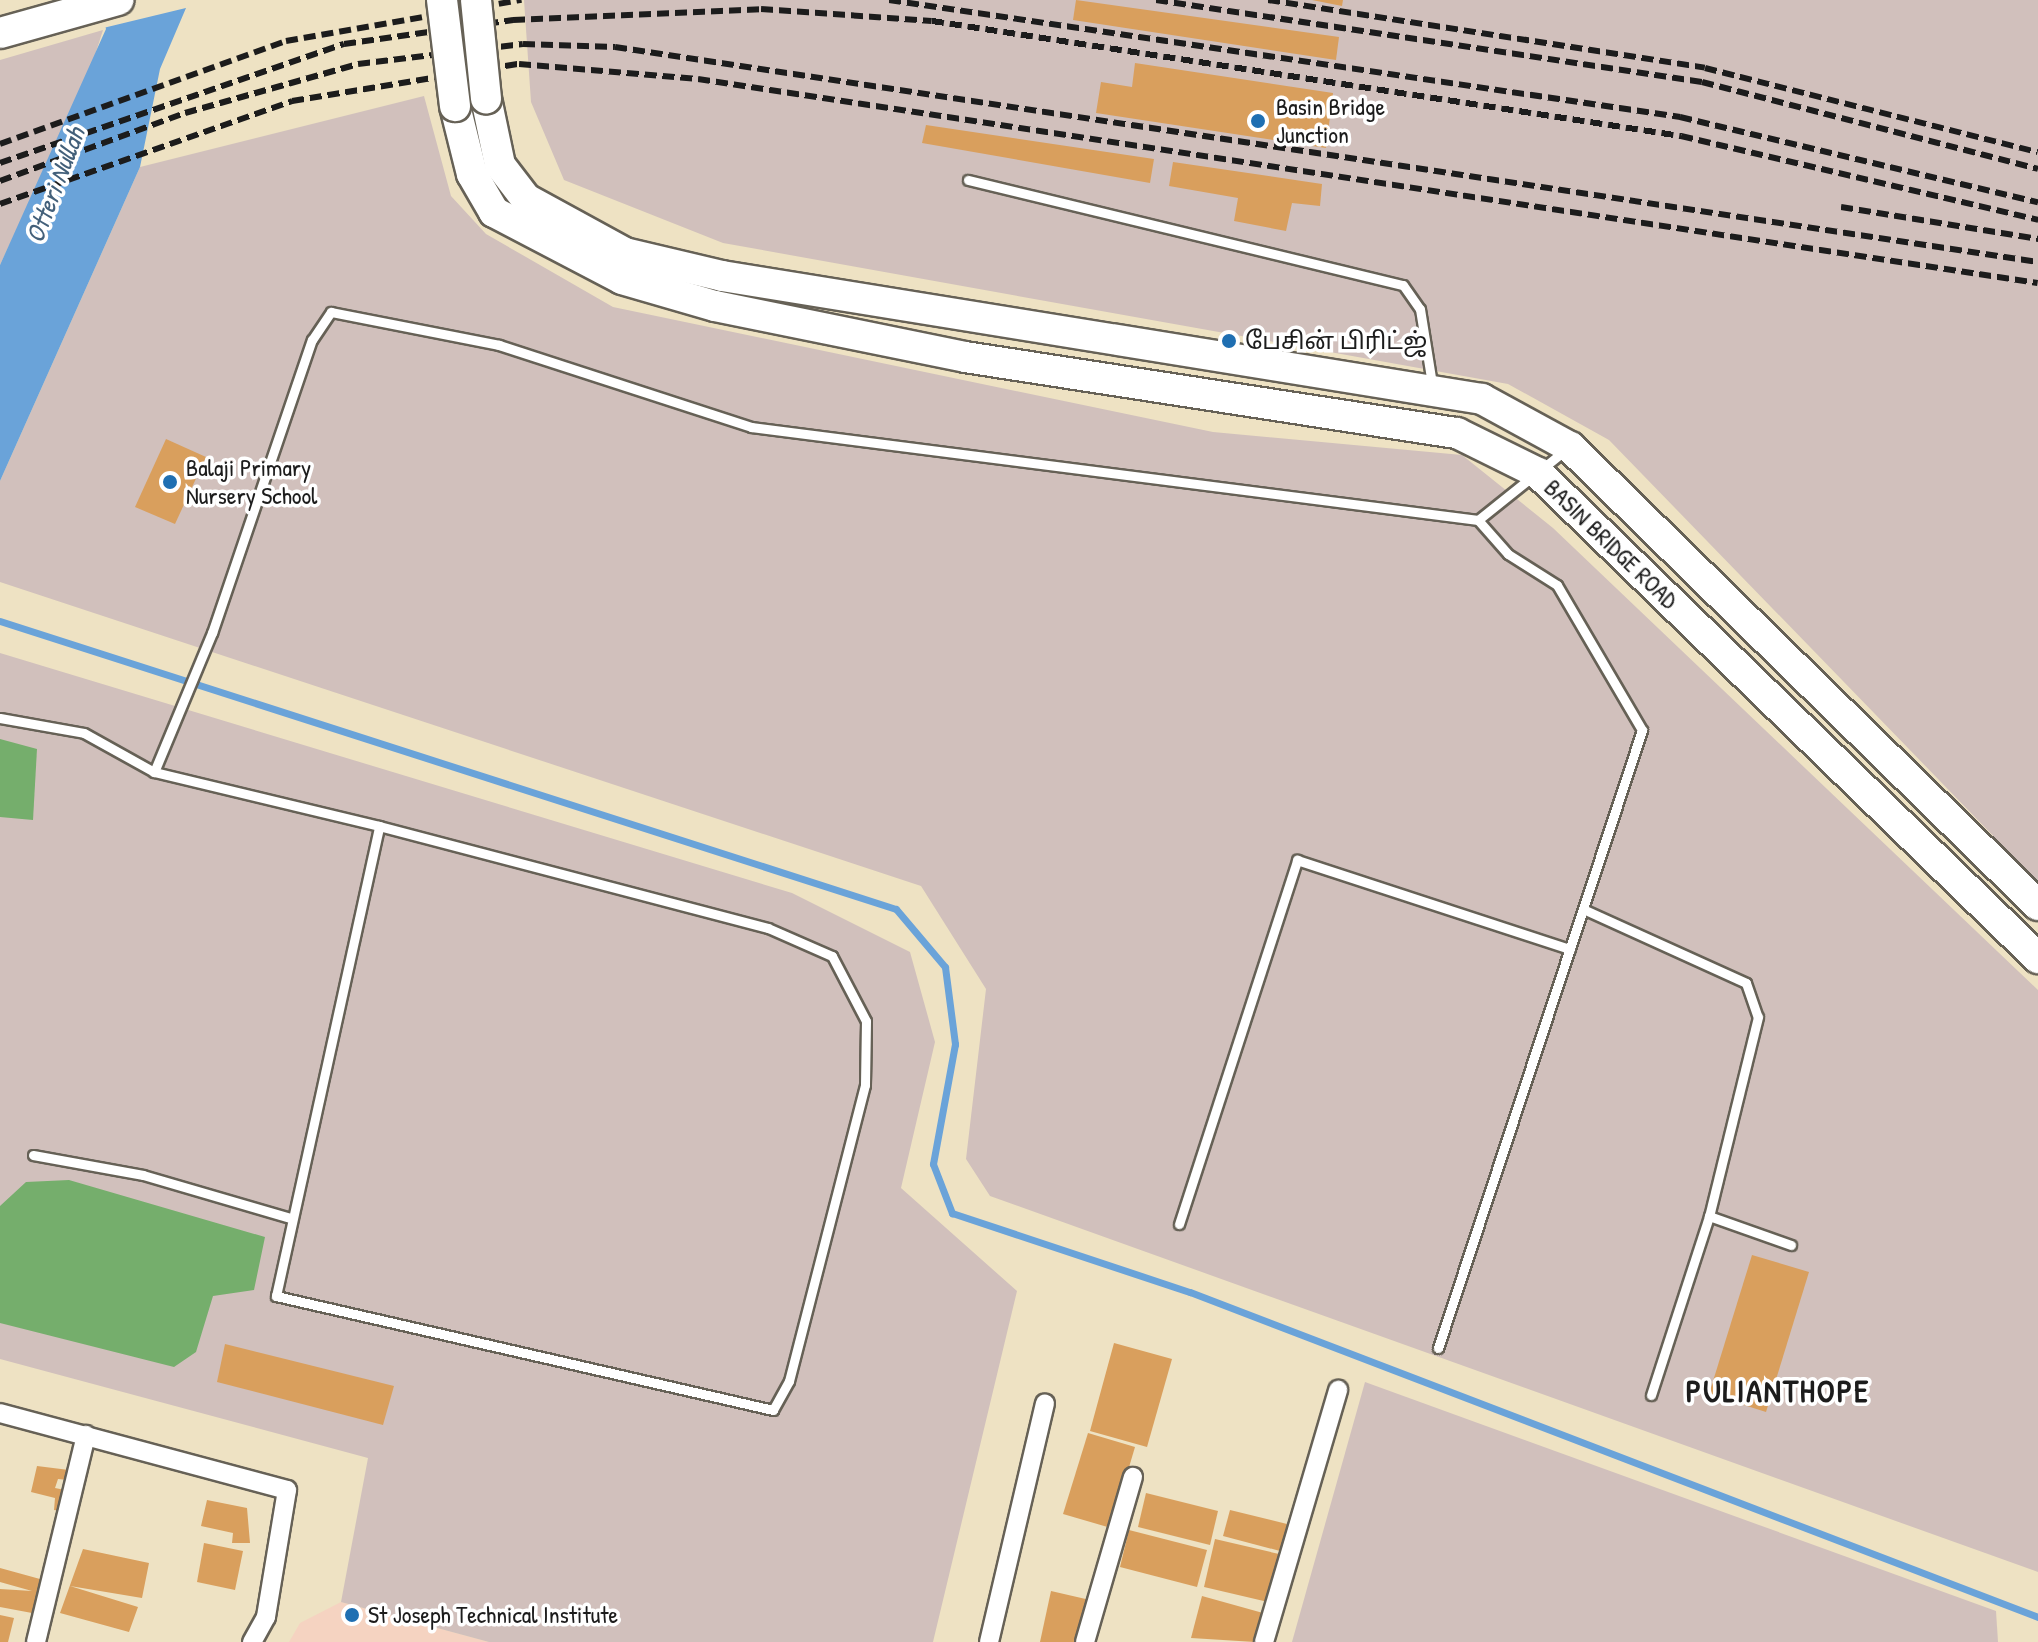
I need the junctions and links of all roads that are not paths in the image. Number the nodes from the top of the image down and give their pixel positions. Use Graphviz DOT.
graph roads {
  1 [pos="442,0"];
  2 [pos="476,0"];
  3 [pos="105,3"];
  4 [pos="0,33"];
  5 [pos="968,180"];
  6 [pos="1434,391"];
  7 [pos="1570,447"];
  8 [pos="1538,473"];
  9 [pos="1478,520"];
  10 [pos="0,718"];
  11 [pos="154,772"];
  12 [pos="379,826"];
  13 [pos="2038,905"];
  14 [pos="1583,909"];
  15 [pos="1570,949"];
  16 [pos="2038,958"];
  17 [pos="33,1155"];
  18 [pos="1709,1216"];
  19 [pos="290,1218"];
  20 [pos="1179,1224"];
  21 [pos="1791,1245"];
  22 [pos="1438,1348"];
  23 [pos="1338,1390"];
  24 [pos="1651,1395"];
  25 [pos="1045,1403"];
  26 [pos="0,1413"];
  27 [pos="86,1435"];
  28 [pos="1133,1477"];
  29 [pos="36,1642"];
  30 [pos="252,1642"];
  31 [pos="989,1642"];
  32 [pos="1085,1642"];
  33 [pos="1264,1642"];
  1 -- 8 [label="main road, BASIN BRIDGE ROAD, bridge"];
  2 -- 6 [label="main road, BASIN BRIDGE ROAD, bridge"];
  3 -- 4 [label="main road"];
  5 -- 6 [label="lane"];
  6 -- 7 [label="main road, BASIN BRIDGE ROAD"];
  7 -- 8 [label="lane"];
  7 -- 13 [label="main road, BASIN BRIDGE ROAD"];
  8 -- 9 [label="lane"];
  8 -- 16 [label="main road, BASIN BRIDGE ROAD"];
  9 -- 11 [label="lane"];
  9 -- 14 [label="lane"];
  10 -- 11 [label="lane"];
  11 -- 12 [label="lane"];
  12 -- 19 [label="lane"];
  12 -- 19 [label="lane"];
  14 -- 15 [label="lane"];
  14 -- 18 [label="lane"];
  15 -- 20 [label="lane"];
  15 -- 22 [label="lane"];
  17 -- 19 [label="lane"];
  18 -- 21 [label="lane"];
  18 -- 24 [label="lane"];
  23 -- 33 [label="street"];
  25 -- 31 [label="street"];
  26 -- 27 [label="street"];
  27 -- 29 [label="street"];
  27 -- 30 [label="street"];
  28 -- 32 [label="street"];
}
